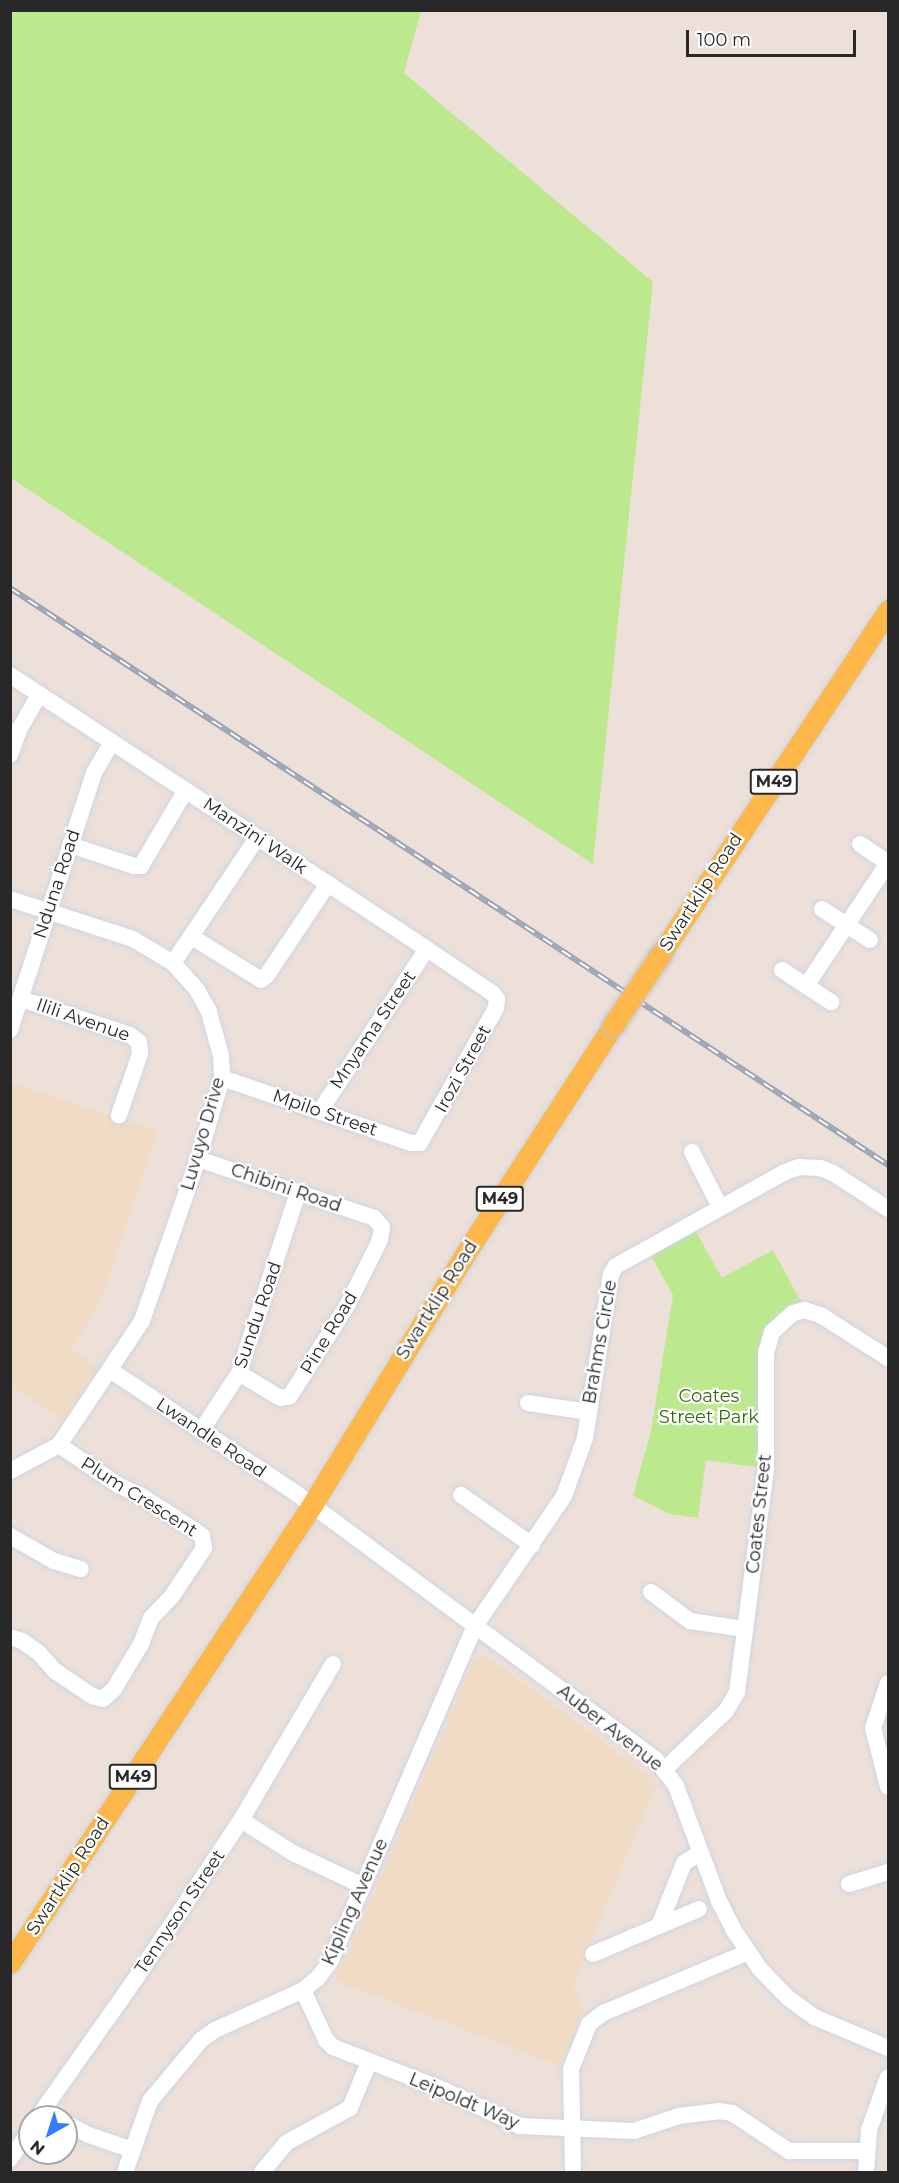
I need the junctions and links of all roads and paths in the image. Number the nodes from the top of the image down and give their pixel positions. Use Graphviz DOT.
graph roads {
  1 [pos="888,610"];
  2 [pos="10,675"];
  3 [pos="40,694"];
  4 [pos="112,742"];
  5 [pos="10,755"];
  6 [pos="186,790"];
  7 [pos="257,838"];
  8 [pos="860,844"];
  9 [pos="70,845"];
  10 [pos="888,863"];
  11 [pos="328,884"];
  12 [pos="10,898"];
  13 [pos="822,909"];
  14 [pos="48,911"];
  15 [pos="847,925"];
  16 [pos="192,937"];
  17 [pos="870,940"];
  18 [pos="427,949"];
  19 [pos="173,963"];
  20 [pos="782,970"];
  21 [pos="806,986"];
  22 [pos="21,999"];
  23 [pos="497,999"];
  24 [pos="831,1002"];
  25 [pos="10,1030"];
  26 [pos="222,1078"];
  27 [pos="320,1111"];
  28 [pos="119,1115"];
  29 [pos="425,1137"];
  30 [pos="692,1152"];
  31 [pos="198,1159"];
  32 [pos="298,1192"];
  33 [pos="720,1207"];
  34 [pos="888,1209"];
  35 [pos="374,1218"];
  36 [pos="888,1359"];
  37 [pos="110,1370"];
  38 [pos="239,1373"];
  39 [pos="528,1403"];
  40 [pos="589,1412"];
  41 [pos="201,1431"];
  42 [pos="59,1445"];
  43 [pos="10,1471"];
  44 [pos="461,1495"];
  45 [pos="312,1505"];
  46 [pos="10,1536"];
  47 [pos="532,1545"];
  48 [pos="81,1569"];
  49 [pos="651,1592"];
  50 [pos="475,1626"];
  51 [pos="745,1629"];
  52 [pos="10,1637"];
  53 [pos="333,1664"];
  54 [pos="888,1683"];
  55 [pos="665,1769"];
  56 [pos="888,1787"];
  57 [pos="241,1820"];
  58 [pos="700,1852"];
  59 [pos="888,1872"];
  60 [pos="849,1884"];
  61 [pos="363,1886"];
  62 [pos="699,1910"];
  63 [pos="659,1926"];
  64 [pos="747,1952"];
  65 [pos="593,1954"];
  66 [pos="10,1963"];
  67 [pos="303,1990"];
  68 [pos="888,2048"];
  69 [pos="369,2062"];
  70 [pos="888,2077"];
  71 [pos="52,2105"];
  72 [pos="78,2129"];
  73 [pos="572,2130"];
  74 [pos="132,2150"];
  75 [pos="866,2151"];
  76 [pos="125,2172"];
  77 [pos="262,2172"];
  78 [pos="573,2172"];
  79 [pos="866,2172"];
  1 -- 45 [label="main road, Swartklip Road / M49, bridge"];
  2 -- 3 [label="street, Manzini Walk"];
  3 -- 4 [label="street, Manzini Walk"];
  3 -- 5 [label="street"];
  4 -- 6 [label="street, Manzini Walk"];
  4 -- 9 [label="street, Nduna Road"];
  6 -- 7 [label="street, Manzini Walk"];
  6 -- 9 [label="street"];
  7 -- 11 [label="street, Manzini Walk"];
  7 -- 16 [label="street"];
  8 -- 10 [label="street"];
  9 -- 14 [label="street, Nduna Road"];
  10 -- 15 [label="street"];
  11 -- 16 [label="street"];
  11 -- 18 [label="street, Manzini Walk"];
  12 -- 14 [label="street, Luvuyo Drive"];
  13 -- 15 [label="street"];
  14 -- 19 [label="street, Luvuyo Drive"];
  14 -- 22 [label="street, Nduna Road"];
  15 -- 17 [label="street"];
  15 -- 21 [label="street"];
  16 -- 19 [label="street"];
  18 -- 23 [label="street, Manzini Walk"];
  18 -- 27 [label="street, Mnyama Street"];
  19 -- 26 [label="street, Luvuyo Drive"];
  20 -- 21 [label="street"];
  21 -- 24 [label="street"];
  22 -- 25 [label="street, Nduna Road"];
  22 -- 28 [label="street, Ilili Avenue"];
  23 -- 29 [label="street, Irozi Street"];
  26 -- 27 [label="street, Mpilo Street"];
  26 -- 31 [label="street, Luvuyo Drive"];
  27 -- 29 [label="street, Mpilo Street"];
  30 -- 33 [label="street"];
  31 -- 32 [label="street, Chibini Road"];
  31 -- 37 [label="street, Luvuyo Drive"];
  32 -- 35 [label="street, Chibini Road"];
  32 -- 38 [label="street, Sundu Road"];
  33 -- 34 [label="street, Brahms Circle"];
  33 -- 40 [label="street, Brahms Circle"];
  35 -- 38 [label="street, Pine Road"];
  36 -- 51 [label="street, Coates Street"];
  37 -- 41 [label="street, Lwandle Road"];
  37 -- 42 [label="street, Luvuyo Drive"];
  38 -- 41 [label="street, Sundu Road"];
  39 -- 40 [label="street"];
  40 -- 47 [label="street, Brahms Circle"];
  41 -- 45 [label="street, Lwandle Road"];
  42 -- 43 [label="street"];
  42 -- 52 [label="street, Plum Crescent"];
  44 -- 47 [label="street"];
  45 -- 50 [label="street, Auber Avenue"];
  45 -- 66 [label="main road, Swartklip Road / M49"];
  46 -- 48 [label="street"];
  47 -- 50 [label="street, Brahms Circle"];
  49 -- 51 [label="street"];
  50 -- 55 [label="street, Auber Avenue"];
  50 -- 61 [label="street, Kipling Avenue"];
  51 -- 55 [label="street, Coates Street"];
  53 -- 57 [label="street, Tennyson Street"];
  54 -- 56 [label="street"];
  55 -- 58 [label="street, Auber Avenue"];
  57 -- 61 [label="street"];
  57 -- 71 [label="street, Tennyson Street"];
  58 -- 63 [label="street"];
  58 -- 64 [label="street, Auber Avenue"];
  59 -- 60 [label="street"];
  61 -- 67 [label="street, Kipling Avenue"];
  62 -- 63 [label="street"];
  63 -- 65 [label="street"];
  64 -- 68 [label="street, Auber Avenue"];
  64 -- 73 [label="street"];
  67 -- 69 [label="street, Leipoldt Way"];
  67 -- 74 [label="street, Kipling Avenue"];
  69 -- 73 [label="street, Leipoldt Way"];
  69 -- 77 [label="street"];
  70 -- 75 [label="street"];
  72 -- 74 [label="street"];
  73 -- 75 [label="street, Leipoldt Way"];
  73 -- 78 [label="street"];
  74 -- 76 [label="street, Kipling Avenue"];
  75 -- 79 [label="street"];
}
